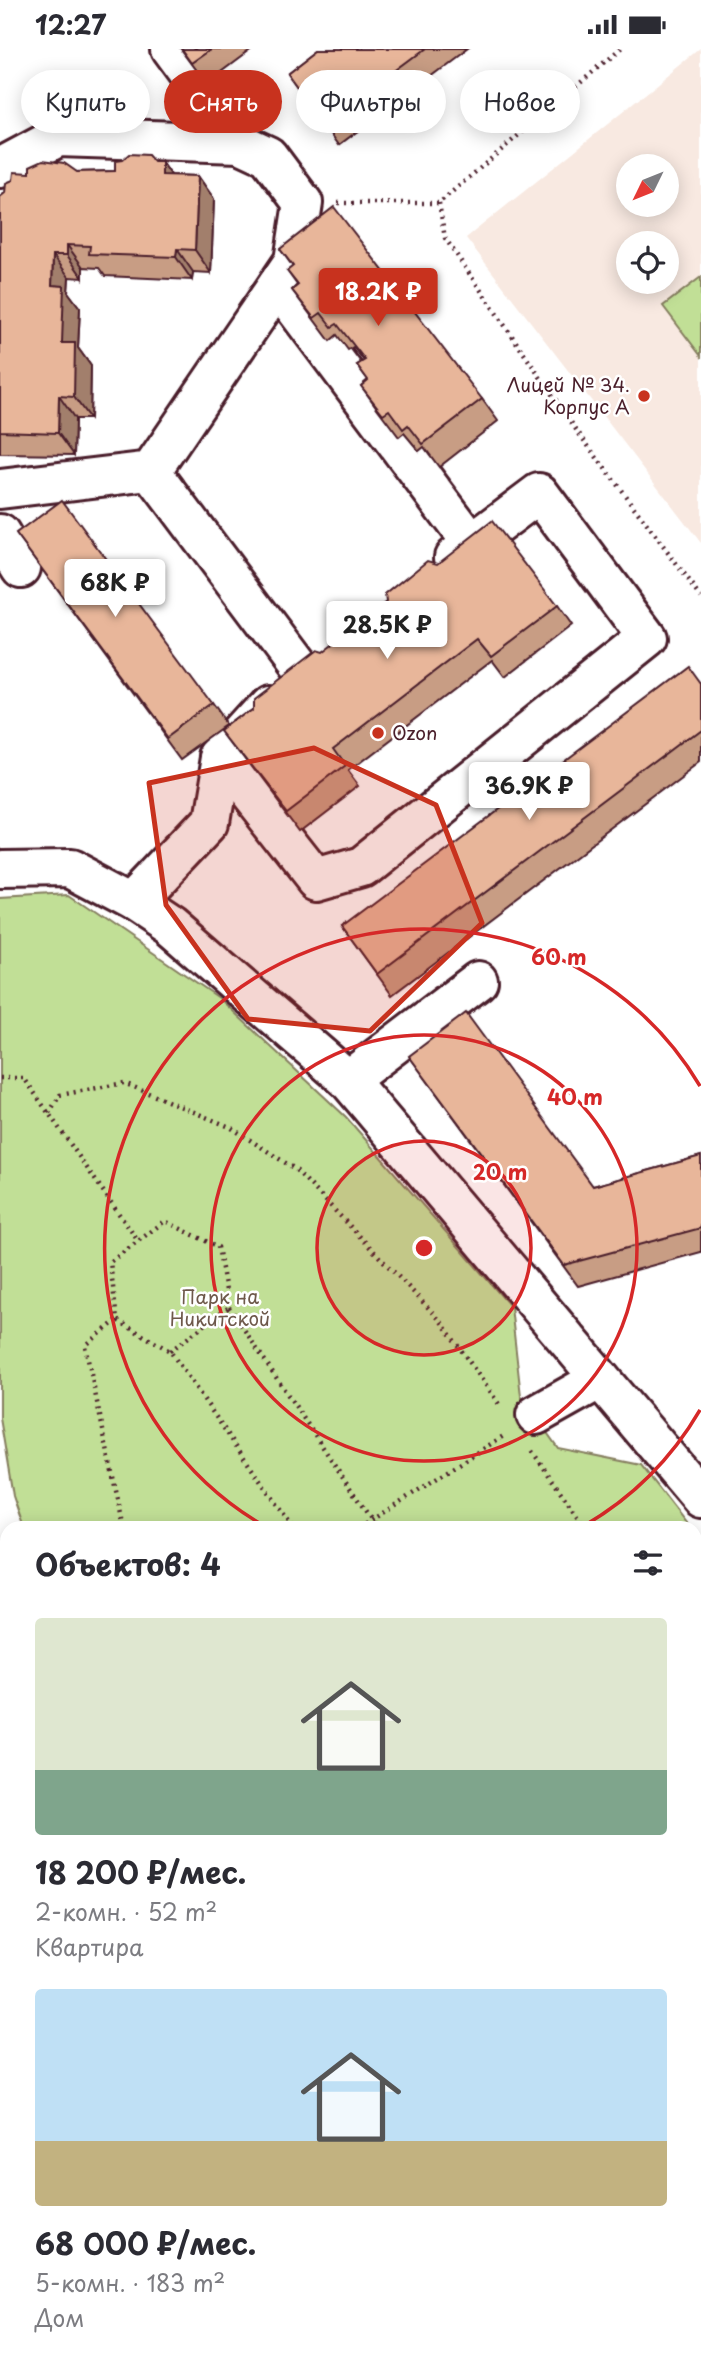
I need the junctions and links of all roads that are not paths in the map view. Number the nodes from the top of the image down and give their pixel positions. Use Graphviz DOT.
graph roads {
  1 [pos="171,49"];
  2 [pos="240,143"];
  3 [pos="0,168"];
  4 [pos="278,285"];
  5 [pos="151,471"];
  6 [pos="0,489"];
  7 [pos="0,534"];
  8 [pos="472,544"];
  9 [pos="21,568"];
  10 [pos="429,576"];
  11 [pos="333,647"];
  12 [pos="301,671"];
  13 [pos="219,758"];
  14 [pos="0,869"];
  15 [pos="134,902"];
  16 [pos="478,981"];
  17 [pos="348,1080"];
  18 [pos="600,1379"];
  19 [pos="526,1422"];
  20 [pos="693,1477"];
  1 -- 2 [label="street"];
  2 -- 3 [label="street"];
  2 -- 4 [label="street"];
  4 -- 5 [label="street"];
  4 -- 8 [label="street"];
  5 -- 6 [label="street"];
  5 -- 12 [label="street"];
  7 -- 9 [label="street"];
  8 -- 10 [label="street"];
  8 -- 13 [label="street"];
  11 -- 12 [label="street"];
  12 -- 13 [label="street"];
  13 -- 15 [label="street"];
  14 -- 15 [label="street"];
  15 -- 17 [label="street"];
  16 -- 17 [label="street"];
  17 -- 18 [label="street"];
  18 -- 19 [label="street"];
  18 -- 20 [label="street"];
}
